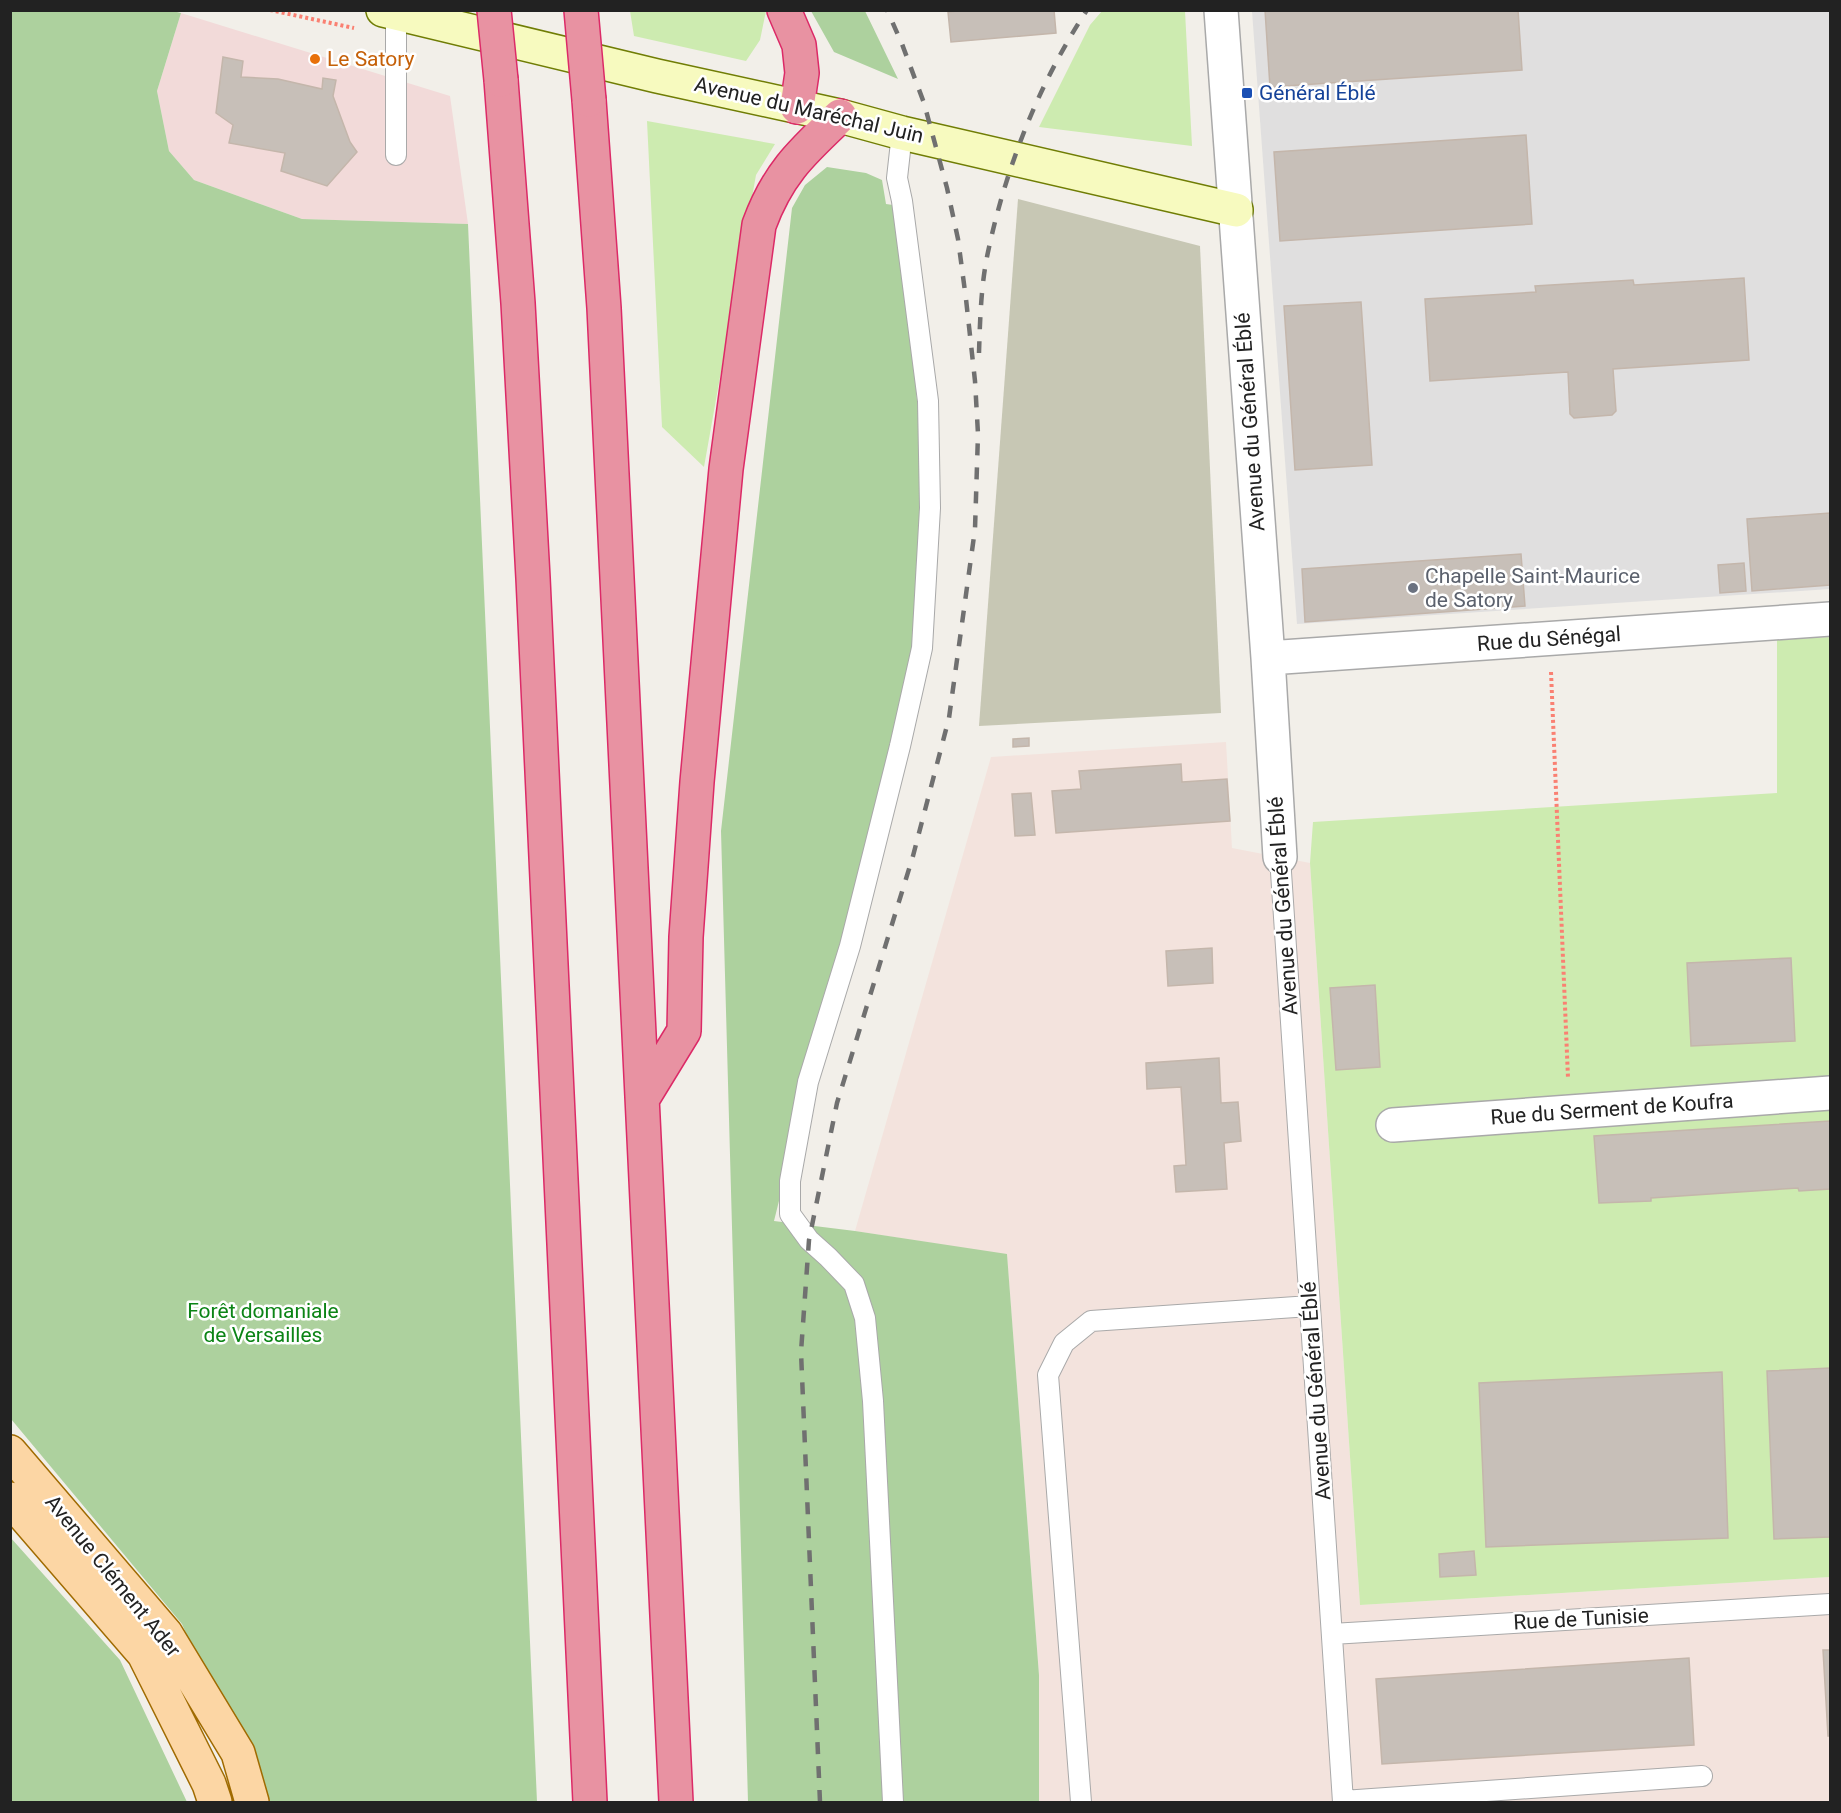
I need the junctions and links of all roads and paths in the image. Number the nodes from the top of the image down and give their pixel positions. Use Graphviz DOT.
graph roads {
  1 [pos="270,10"];
  2 [pos="494,10"];
  3 [pos="581,10"];
  4 [pos="784,10"];
  5 [pos="1221,10"];
  6 [pos="389,12"];
  7 [pos="798,107"];
  8 [pos="840,116"];
  9 [pos="902,133"];
  10 [pos="396,155"];
  11 [pos="1236,210"];
  12 [pos="1830,619"];
  13 [pos="1550,639"];
  14 [pos="1268,658"];
  15 [pos="1280,857"];
  16 [pos="1830,1093"];
  17 [pos="643,1098"];
  18 [pos="1569,1112"];
  19 [pos="1393,1125"];
  20 [pos="1310,1306"];
  21 [pos="10,1452"];
  22 [pos="10,1499"];
  23 [pos="1830,1604"];
  24 [pos="1332,1634"];
  25 [pos="1702,1776"];
  26 [pos="1343,1802"];
  27 [pos="215,1803"];
  28 [pos="252,1803"];
  29 [pos="591,1803"];
  30 [pos="676,1803"];
  31 [pos="893,1803"];
  32 [pos="1081,1803"];
  1 -- 6 [label="path"];
  2 -- 29 [label="highway, bridge"];
  3 -- 17 [label="highway, bridge"];
  4 -- 7 [label="highway"];
  5 -- 11 [label="street, Avenue du Général Éblé"];
  6 -- 7 [label="street, Avenue du Maréchal Juin"];
  6 -- 10 [label="lane"];
  7 -- 8 [label="street, Avenue du Maréchal Juin"];
  8 -- 9 [label="street, Avenue du Maréchal Juin"];
  8 -- 17 [label="highway"];
  9 -- 11 [label="street, Avenue du Maréchal Juin"];
  9 -- 31 [label="lane"];
  11 -- 14 [label="street, Avenue du Général Éblé"];
  12 -- 13 [label="street, Rue du Sénégal"];
  13 -- 14 [label="street, Rue du Sénégal"];
  13 -- 18 [label="path"];
  14 -- 15 [label="street, Avenue du Général Éblé"];
  15 -- 20 [label="lane, Avenue du Général Éblé"];
  16 -- 18 [label="street, Rue du Serment de Koufra"];
  17 -- 30 [label="highway"];
  18 -- 19 [label="street, Rue du Serment de Koufra"];
  20 -- 24 [label="lane, Avenue du Général Éblé"];
  20 -- 32 [label="lane"];
  21 -- 28 [label="main road, Avenue Clément Ader"];
  22 -- 27 [label="main road, Avenue Clément Ader"];
  23 -- 24 [label="lane, Rue de Tunisie"];
  24 -- 26 [label="lane, Avenue du Général Éblé"];
  25 -- 26 [label="lane"];
}
